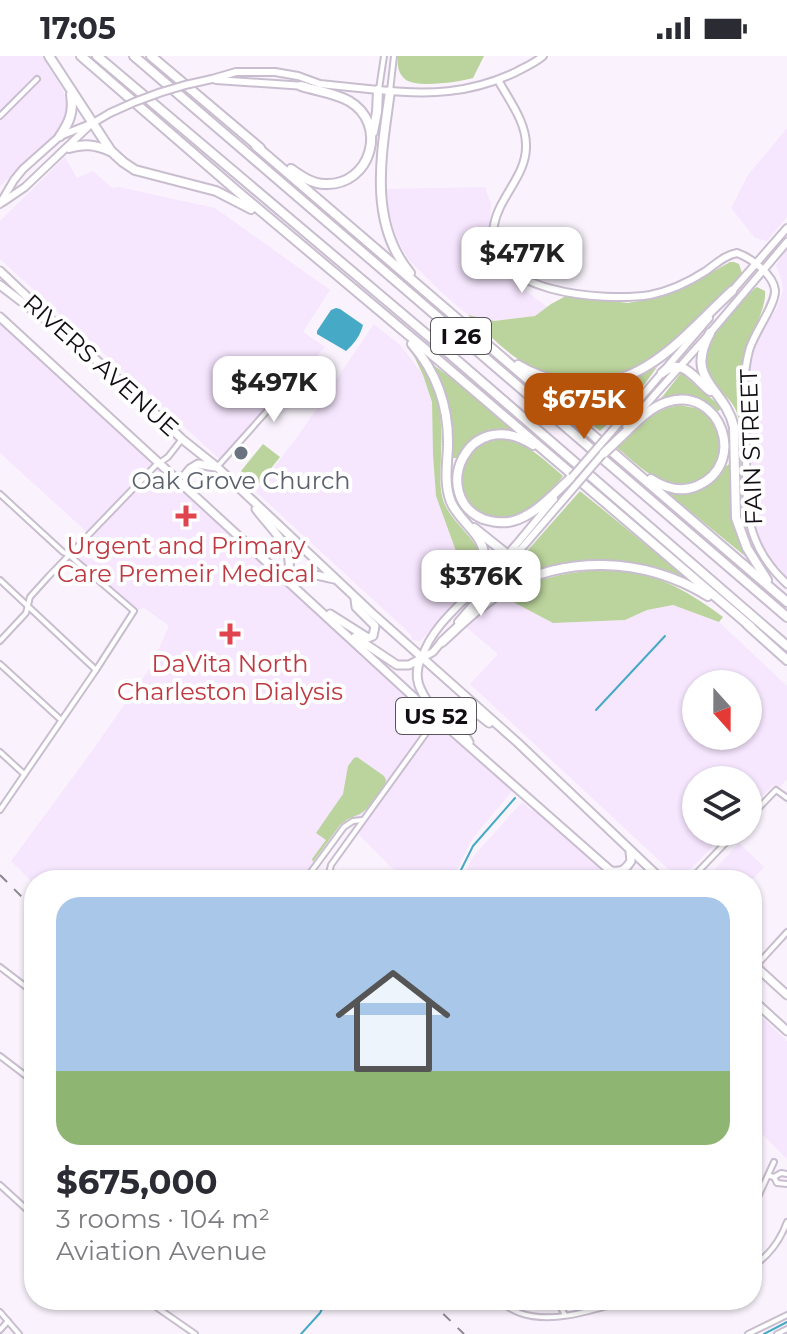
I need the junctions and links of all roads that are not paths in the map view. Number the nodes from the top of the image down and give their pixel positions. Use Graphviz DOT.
graph roads {
  1 [pos="49,56"];
  2 [pos="81,56"];
  3 [pos="97,56"];
  4 [pos="134,56"];
  5 [pos="151,56"];
  6 [pos="384,56"];
  7 [pos="394,56"];
  8 [pos="543,56"];
  9 [pos="37,79"];
  10 [pos="212,79"];
  11 [pos="498,80"];
  12 [pos="67,83"];
  13 [pos="320,84"];
  14 [pos="301,86"];
  15 [pos="378,90"];
  16 [pos="390,91"];
  17 [pos="1,114"];
  18 [pos="93,123"];
  19 [pos="60,136"];
  20 [pos="371,140"];
  21 [pos="256,146"];
  22 [pos="69,148"];
  23 [pos="111,151"];
  24 [pos="1,203"];
  25 [pos="787,228"];
  26 [pos="297,242"];
  27 [pos="787,242"];
  28 [pos="755,265"];
  29 [pos="0,271"];
  30 [pos="763,271"];
  31 [pos="0,285"];
  32 [pos="732,291"];
  33 [pos="374,307"];
  34 [pos="444,307"];
  35 [pos="0,318"];
  36 [pos="62,330"];
  37 [pos="710,333"];
  38 [pos="482,339"];
  39 [pos="310,363"];
  40 [pos="680,366"];
  41 [pos="662,373"];
  42 [pos="720,399"];
  43 [pos="623,428"];
  44 [pos="182,439"];
  45 [pos="609,453"];
  46 [pos="159,463"];
  47 [pos="217,467"];
  48 [pos="570,473"];
  49 [pos="193,493"];
  50 [pos="0,494"];
  51 [pos="246,494"];
  52 [pos="559,495"];
  53 [pos="461,517"];
  54 [pos="519,551"];
  55 [pos="506,554"];
  56 [pos="69,555"];
  57 [pos="286,579"];
  58 [pos="0,580"];
  59 [pos="336,580"];
  60 [pos="787,584"];
  61 [pos="468,593"];
  62 [pos="355,597"];
  63 [pos="308,600"];
  64 [pos="787,601"];
  65 [pos="28,607"];
  66 [pos="787,617"];
  67 [pos="330,620"];
  68 [pos="751,627"];
  69 [pos="0,641"];
  70 [pos="442,642"];
  71 [pos="787,646"];
  72 [pos="422,658"];
  73 [pos="787,660"];
  74 [pos="0,664"];
  75 [pos="96,670"];
  76 [pos="437,718"];
  77 [pos="61,720"];
  78 [pos="517,742"];
  79 [pos="0,752"];
  80 [pos="475,752"];
  81 [pos="24,774"];
  82 [pos="787,798"];
  83 [pos="762,804"];
  84 [pos="0,810"];
  85 [pos="364,819"];
  86 [pos="723,846"];
  87 [pos="630,851"];
  88 [pos="312,870"];
  89 [pos="330,870"];
  90 [pos="611,870"];
  91 [pos="623,870"];
  92 [pos="651,870"];
  93 [pos="700,870"];
  94 [pos="787,932"];
  95 [pos="762,957"];
  96 [pos="0,967"];
  97 [pos="762,972"];
  98 [pos="24,985"];
  99 [pos="787,995"];
  100 [pos="762,1008"];
  101 [pos="787,1031"];
  102 [pos="0,1056"];
  103 [pos="24,1074"];
  104 [pos="774,1162"];
  105 [pos="787,1174"];
  106 [pos="772,1176"];
  107 [pos="787,1184"];
  108 [pos="0,1185"];
  109 [pos="762,1193"];
  110 [pos="24,1207"];
  111 [pos="787,1222"];
  112 [pos="762,1259"];
  113 [pos="160,1310"];
  114 [pos="514,1310"];
  115 [pos="562,1310"];
  116 [pos="584,1310"];
  117 [pos="0,1312"];
  118 [pos="565,1315"];
  119 [pos="787,1315"];
  120 [pos="8,1321"];
  121 [pos="787,1329"];
  122 [pos="0,1330"];
  123 [pos="752,1333"];
  124 [pos="19,1334"];
  125 [pos="194,1334"];
  126 [pos="777,1334"];
  1 -- 12 [label="highway"];
  2 -- 26 [label="highway"];
  3 -- 71 [label="highway, I 26"];
  4 -- 66 [label="highway, I 26"];
  5 -- 21 [label="highway"];
  6 -- 15 [label="street"];
  7 -- 16 [label="street"];
  8 -- 11 [label="street"];
  9 -- 17 [label="street"];
  10 -- 13 [label="street"];
  10 -- 14 [label="street"];
  10 -- 18 [label="street, bridge"];
  11 -- 16 [label="street"];
  11 -- 28 [label="street"];
  12 -- 18 [label="highway"];
  12 -- 19 [label="highway"];
  13 -- 14 [label="street"];
  13 -- 15 [label="street"];
  14 -- 20 [label="highway"];
  15 -- 16 [label="street"];
  15 -- 20 [label="highway"];
  16 -- 34 [label="highway"];
  18 -- 19 [label="street"];
  18 -- 22 [label="street"];
  18 -- 23 [label="highway"];
  19 -- 24 [label="street"];
  20 -- 21 [label="highway"];
  21 -- 34 [label="highway"];
  22 -- 23 [label="highway"];
  22 -- 24 [label="street"];
  23 -- 26 [label="highway"];
  25 -- 28 [label="street"];
  26 -- 33 [label="highway"];
  27 -- 30 [label="street"];
  28 -- 30 [label="street"];
  28 -- 32 [label="street"];
  29 -- 36 [label="main road, RIVERS AVENUE / US 52"];
  30 -- 37 [label="street"];
  30 -- 60 [label="street, FAIN STREET"];
  31 -- 36 [label="main road"];
  32 -- 38 [label="highway"];
  32 -- 41 [label="street"];
  33 -- 48 [label="highway"];
  33 -- 53 [label="highway"];
  34 -- 38 [label="highway"];
  35 -- 46 [label="main road, RIVERS AVENUE / US 52"];
  36 -- 44 [label="main road, RIVERS AVENUE / US 52"];
  37 -- 40 [label="street"];
  37 -- 42 [label="highway"];
  38 -- 45 [label="highway"];
  39 -- 47 [label="street"];
  40 -- 41 [label="highway"];
  40 -- 42 [label="highway"];
  40 -- 43 [label="street"];
  41 -- 43 [label="street"];
  42 -- 64 [label="highway"];
  43 -- 45 [label="highway, bridge"];
  43 -- 45 [label="highway"];
  43 -- 48 [label="street, bridge"];
  44 -- 46 [label="street"];
  44 -- 47 [label="main road, RIVERS AVENUE / US 52"];
  45 -- 52 [label="street, bridge"];
  45 -- 64 [label="highway"];
  46 -- 49 [label="main road, RIVERS AVENUE / US 52"];
  46 -- 56 [label="street"];
  47 -- 49 [label="main road"];
  47 -- 51 [label="main road, RIVERS AVENUE / US 52"];
  48 -- 52 [label="highway"];
  48 -- 52 [label="highway"];
  48 -- 68 [label="highway"];
  49 -- 57 [label="main road, RIVERS AVENUE / US 52"];
  50 -- 56 [label="street"];
  51 -- 57 [label="main road"];
  51 -- 59 [label="main road, RIVERS AVENUE / US 52"];
  52 -- 54 [label="street"];
  52 -- 55 [label="street"];
  53 -- 55 [label="highway"];
  53 -- 61 [label="highway"];
  54 -- 55 [label="highway"];
  54 -- 70 [label="street"];
  55 -- 61 [label="street"];
  56 -- 65 [label="street"];
  56 -- 75 [label="street"];
  57 -- 59 [label="main road"];
  57 -- 63 [label="main road, RIVERS AVENUE / US 52"];
  58 -- 65 [label="street"];
  59 -- 62 [label="main road, RIVERS AVENUE / US 52"];
  61 -- 72 [label="street"];
  62 -- 63 [label="main road"];
  62 -- 72 [label="main road, RIVERS AVENUE / US 52"];
  63 -- 67 [label="main road, RIVERS AVENUE / US 52"];
  65 -- 69 [label="street"];
  65 -- 75 [label="street"];
  67 -- 72 [label="main road"];
  67 -- 76 [label="main road, RIVERS AVENUE / US 52"];
  68 -- 70 [label="highway"];
  68 -- 73 [label="highway"];
  70 -- 72 [label="street"];
  72 -- 76 [label="main road"];
  72 -- 78 [label="main road, RIVERS AVENUE / US 52"];
  74 -- 77 [label="street"];
  75 -- 77 [label="street"];
  76 -- 80 [label="main road, RIVERS AVENUE / US 52"];
  76 -- 85 [label="street"];
  77 -- 81 [label="street"];
  78 -- 80 [label="main road"];
  78 -- 87 [label="main road, RIVERS AVENUE / US 52"];
  79 -- 81 [label="street"];
  80 -- 90 [label="main road, RIVERS AVENUE / US 52"];
  81 -- 84 [label="street"];
  82 -- 83 [label="street"];
  85 -- 88 [label="street"];
  85 -- 89 [label="street"];
  86 -- 93 [label="street"];
  87 -- 91 [label="main road"];
  87 -- 92 [label="main road, RIVERS AVENUE / US 52"];
  94 -- 95 [label="street"];
  96 -- 98 [label="street"];
  97 -- 99 [label="main road"];
  100 -- 101 [label="main road"];
  102 -- 103 [label="street"];
  104 -- 106 [label="street"];
  105 -- 106 [label="street"];
  106 -- 107 [label="street"];
  106 -- 109 [label="street"];
  108 -- 110 [label="street"];
  111 -- 112 [label="street"];
  113 -- 125 [label="street"];
  114 -- 118 [label="street"];
  115 -- 118 [label="street"];
  116 -- 118 [label="street"];
  117 -- 120 [label="street"];
  119 -- 123 [label="street"];
  120 -- 122 [label="street"];
  120 -- 124 [label="street"];
  121 -- 126 [label="street"];
}
